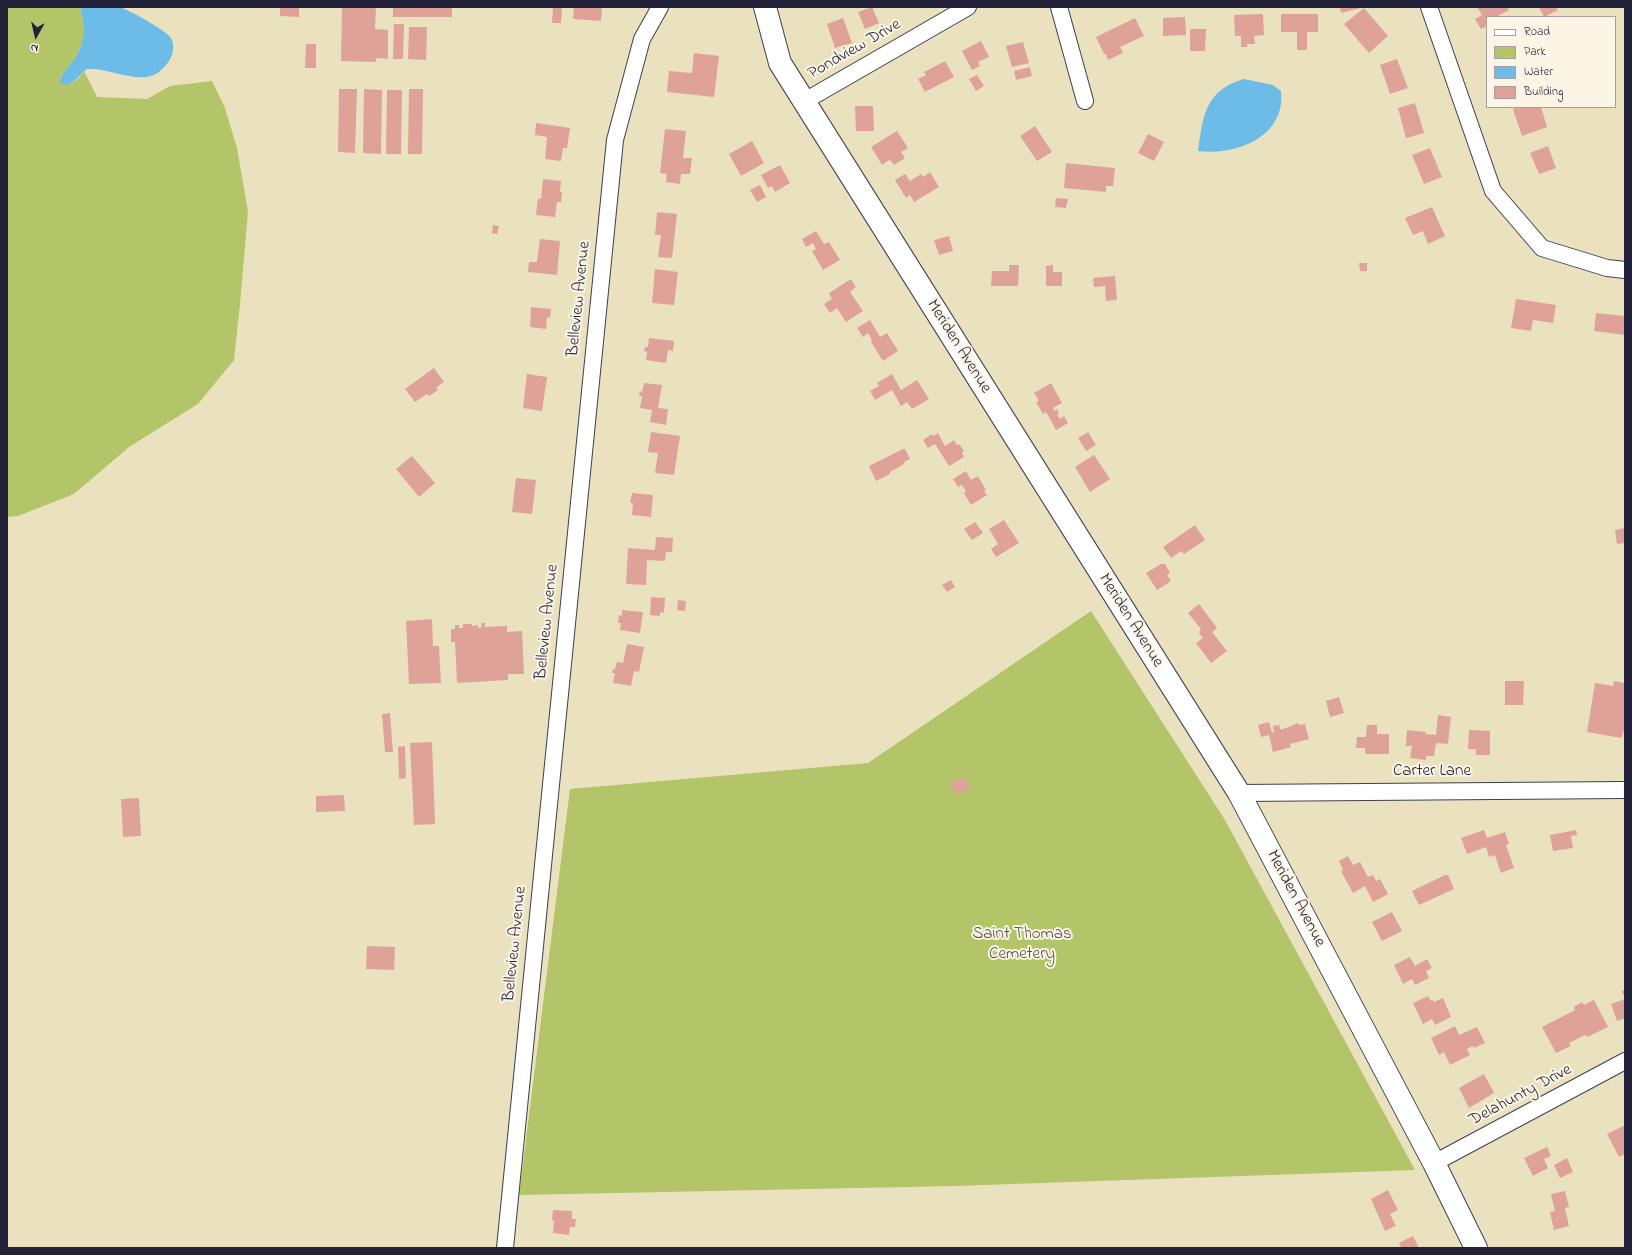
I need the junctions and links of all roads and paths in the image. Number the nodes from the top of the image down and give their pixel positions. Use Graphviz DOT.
graph roads {
  1 [pos="660,7"];
  2 [pos="766,7"];
  3 [pos="968,7"];
  4 [pos="1059,7"];
  5 [pos="1429,7"];
  6 [pos="1085,101"];
  7 [pos="803,102"];
  8 [pos="1625,270"];
  9 [pos="1625,790"];
  10 [pos="1239,793"];
  11 [pos="1625,1061"];
  12 [pos="1434,1163"];
  13 [pos="505,1248"];
  14 [pos="1476,1248"];
  1 -- 13 [label="street, Belleview Avenue"];
  2 -- 7 [label="main road, Meriden Avenue"];
  3 -- 7 [label="street, Pondview Drive"];
  4 -- 6 [label="street"];
  5 -- 8 [label="street"];
  7 -- 10 [label="main road, Meriden Avenue"];
  9 -- 10 [label="street, Carter Lane"];
  10 -- 12 [label="main road, Meriden Avenue"];
  11 -- 12 [label="street, Delahunty Drive"];
  12 -- 14 [label="main road, Meriden Avenue"];
}
